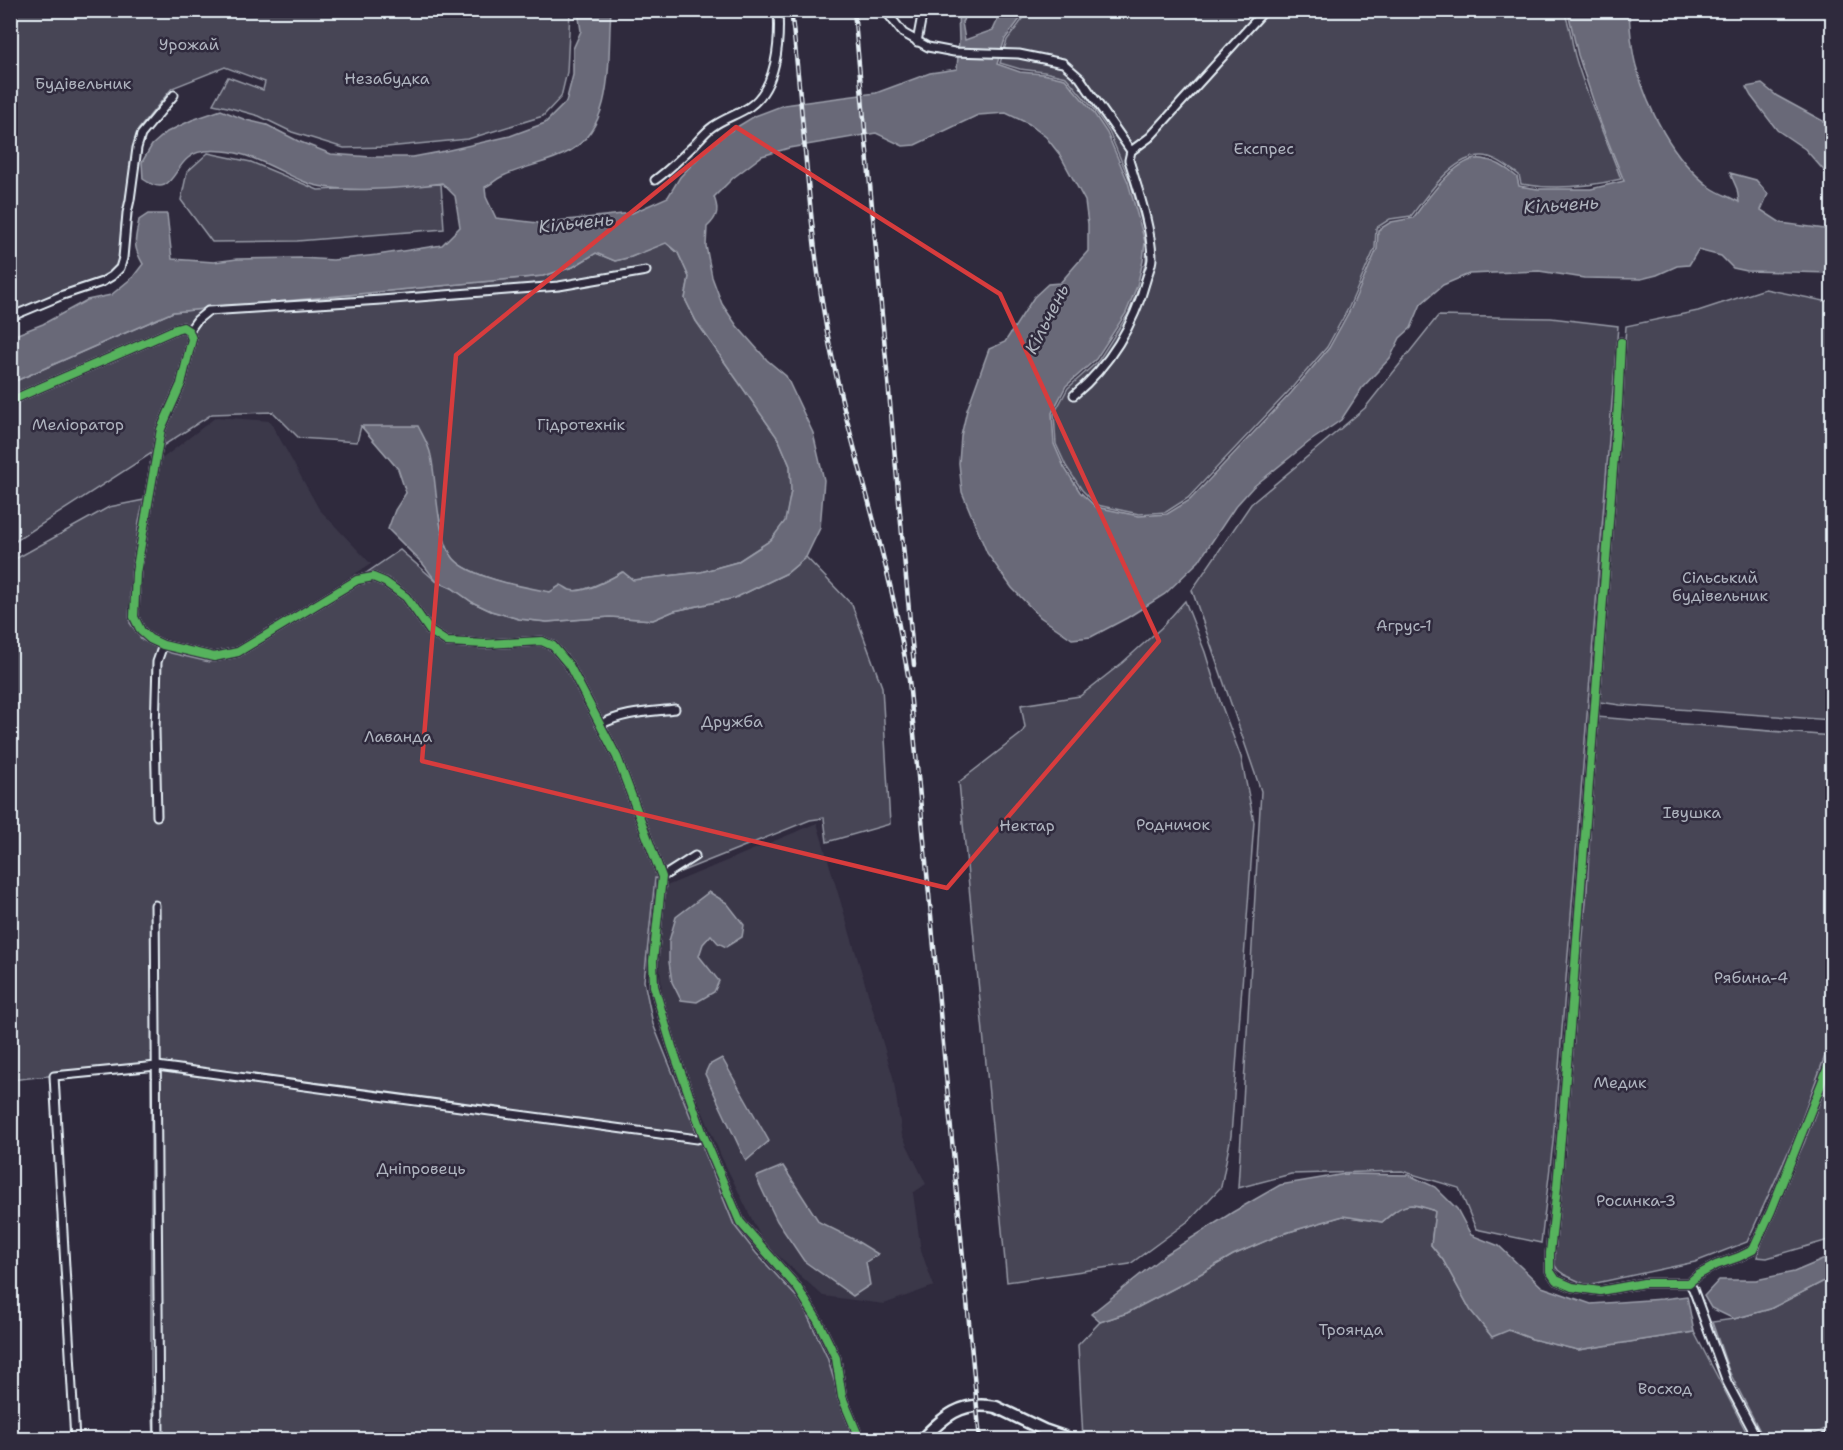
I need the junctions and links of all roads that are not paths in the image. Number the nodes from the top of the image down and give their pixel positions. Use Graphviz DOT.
graph roads {
  1 [pos="778,10"];
  2 [pos="885,10"];
  3 [pos="923,10"];
  4 [pos="1264,10"];
  5 [pos="917,42"];
  6 [pos="174,95"];
  7 [pos="1131,151"];
  8 [pos="655,180"];
  9 [pos="646,271"];
  10 [pos="10,318"];
  11 [pos="189,330"];
  12 [pos="1621,342"];
  13 [pos="1074,396"];
  14 [pos="10,401"];
  15 [pos="163,645"];
  16 [pos="675,709"];
  17 [pos="600,726"];
  18 [pos="157,816"];
  19 [pos="695,856"];
  20 [pos="662,877"];
  21 [pos="155,905"];
  22 [pos="1833,1057"];
  23 [pos="157,1066"];
  24 [pos="704,1137"];
  25 [pos="1689,1283"];
  26 [pos="1833,1436"];
  27 [pos="75,1440"];
  28 [pos="159,1440"];
  29 [pos="860,1440"];
  30 [pos="921,1440"];
  31 [pos="1073,1440"];
  32 [pos="1758,1440"];
  33 [pos="1826,1440"];
  1 -- 8 [label="street"];
  2 -- 5 [label="street"];
  3 -- 5 [label="street"];
  4 -- 7 [label="street"];
  5 -- 7 [label="street"];
  6 -- 10 [label="street"];
  7 -- 13 [label="street"];
  9 -- 11 [label="street"];
  11 -- 14 [label="street"];
  11 -- 15 [label="street"];
  12 -- 25 [label="street"];
  15 -- 17 [label="street"];
  15 -- 18 [label="street"];
  16 -- 17 [label="street"];
  17 -- 20 [label="street"];
  19 -- 20 [label="street"];
  20 -- 24 [label="street"];
  21 -- 23 [label="street"];
  22 -- 25 [label="street"];
  23 -- 24 [label="street"];
  23 -- 27 [label="street"];
  23 -- 28 [label="street"];
  24 -- 29 [label="street"];
  25 -- 32 [label="street"];
  26 -- 33 [label="street"];
  30 -- 31 [label="street"];
}
